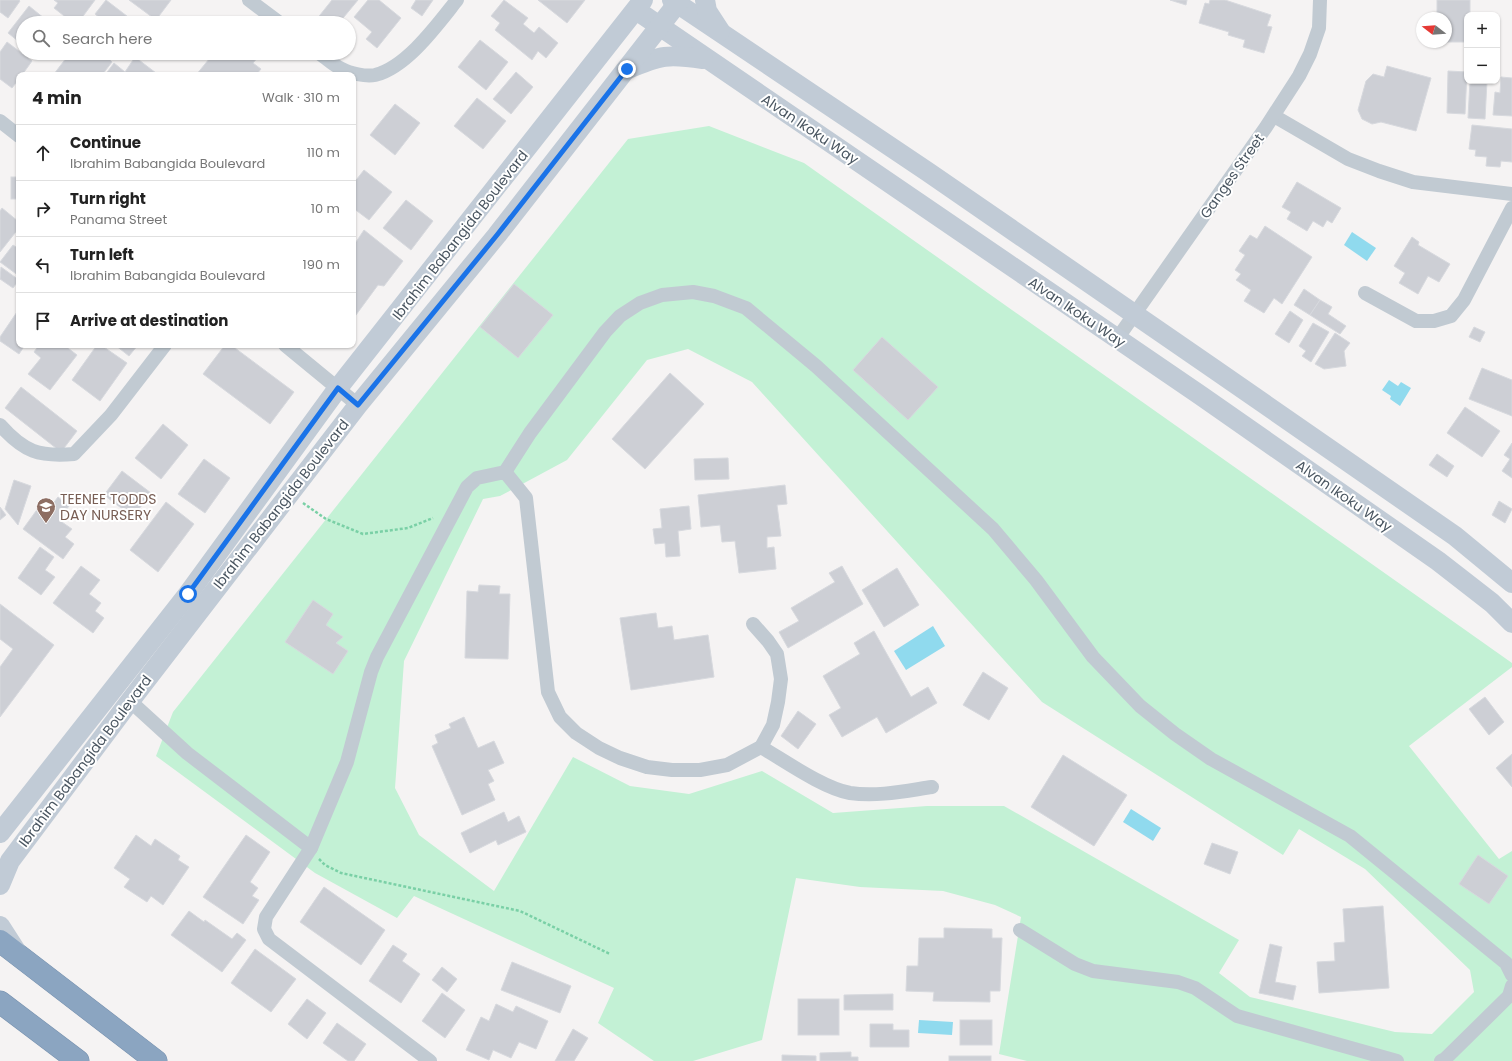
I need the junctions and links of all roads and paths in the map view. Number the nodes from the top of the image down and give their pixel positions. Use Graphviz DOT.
graph roads {
  1 [pos="249,0"];
  2 [pos="457,0"];
  3 [pos="705,0"];
  4 [pos="1320,0"];
  5 [pos="676,1"];
  6 [pos="640,5"];
  7 [pos="271,16"];
  8 [pos="660,27"];
  9 [pos="724,36"];
  10 [pos="329,60"];
  11 [pos="709,60"];
  12 [pos="627,69"];
  13 [pos="353,72"];
  14 [pos="356,73"];
  15 [pos="1274,116"];
  16 [pos="0,121"];
  17 [pos="16,134"];
  18 [pos="1512,194"];
  19 [pos="1512,208"];
  20 [pos="1365,293"];
  21 [pos="1135,314"];
  22 [pos="1117,339"];
  23 [pos="163,348"];
  24 [pos="289,348"];
  25 [pos="338,388"];
  26 [pos="358,405"];
  27 [pos="0,425"];
  28 [pos="505,472"];
  29 [pos="289,494"];
  30 [pos="455,510"];
  31 [pos="1512,584"];
  32 [pos="1512,623"];
  33 [pos="753,624"];
  34 [pos="130,701"];
  35 [pos="761,747"];
  36 [pos="932,787"];
  37 [pos="0,833"];
  38 [pos="311,848"];
  39 [pos="0,885"];
  40 [pos="0,926"];
  41 [pos="1020,930"];
  42 [pos="0,941"];
  43 [pos="610,954"];
  44 [pos="20,957"];
  45 [pos="1512,975"];
  46 [pos="1512,986"];
  47 [pos="0,988"];
  48 [pos="0,1002"];
  49 [pos="59,1047"];
  50 [pos="78,1061"];
  51 [pos="156,1061"];
  52 [pos="430,1061"];
  53 [pos="1397,1061"];
  54 [pos="1441,1061"];
  1 -- 7 [label="street"];
  2 -- 14 [label="street"];
  3 -- 9 [label="street"];
  4 -- 15 [label="street, Ganges Street"];
  5 -- 8 [label="street, Ibrahim Babangida Boulevard"];
  5 -- 9 [label="street"];
  6 -- 8 [label="street, Alvan Ikoku Way"];
  6 -- 25 [label="street, Ibrahim Babangida Boulevard"];
  8 -- 11 [label="street, Alvan Ikoku Way"];
  8 -- 12 [label="street, Ibrahim Babangida Boulevard"];
  9 -- 21 [label="street"];
  10 -- 13 [label="street"];
  11 -- 12 [label="street"];
  11 -- 22 [label="street, Alvan Ikoku Way"];
  12 -- 26 [label="street, Ibrahim Babangida Boulevard"];
  15 -- 18 [label="street"];
  15 -- 21 [label="street, Ganges Street"];
  16 -- 17 [label="street"];
  19 -- 20 [label="street"];
  21 -- 22 [label="street, Ganges Street"];
  21 -- 31 [label="street"];
  22 -- 32 [label="street, Alvan Ikoku Way"];
  23 -- 27 [label="street"];
  24 -- 25 [label="street"];
  25 -- 26 [label="street"];
  25 -- 37 [label="street, Ibrahim Babangida Boulevard"];
  26 -- 29 [label="street, Ibrahim Babangida Boulevard"];
  28 -- 30 [label="street"];
  28 -- 35 [label="street"];
  28 -- 45 [label="street"];
  29 -- 30 [label="path"];
  29 -- 34 [label="street, Ibrahim Babangida Boulevard"];
  30 -- 38 [label="street"];
  33 -- 35 [label="street"];
  34 -- 38 [label="street"];
  34 -- 39 [label="street, Ibrahim Babangida Boulevard"];
  35 -- 36 [label="street"];
  38 -- 43 [label="path"];
  38 -- 52 [label="street"];
  40 -- 44 [label="street"];
  41 -- 53 [label="street"];
  42 -- 44 [label="highway"];
  44 -- 51 [label="highway"];
  46 -- 54 [label="street"];
  47 -- 49 [label="highway"];
  48 -- 49 [label="highway"];
  49 -- 50 [label="highway"];
}
